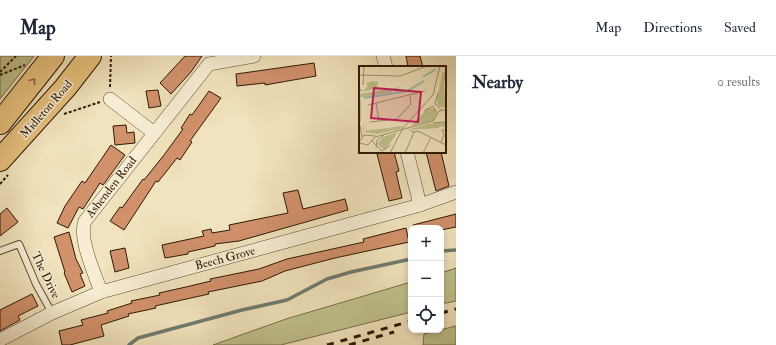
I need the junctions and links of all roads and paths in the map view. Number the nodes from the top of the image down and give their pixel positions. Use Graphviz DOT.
graph roads {
  1 [pos="16,56"];
  2 [pos="53,56"];
  3 [pos="90,56"];
  4 [pos="110,56"];
  5 [pos="254,56"];
  6 [pos="384,56"];
  7 [pos="29,61"];
  8 [pos="386,66"];
  9 [pos="0,72"];
  10 [pos="0,75"];
  11 [pos="110,99"];
  12 [pos="17,102"];
  13 [pos="57,116"];
  14 [pos="0,119"];
  15 [pos="0,123"];
  16 [pos="154,133"];
  17 [pos="407,153"];
  18 [pos="0,160"];
  19 [pos="456,192"];
  20 [pos="420,204"];
  21 [pos="0,251"];
  22 [pos="101,292"];
  23 [pos="52,313"];
  24 [pos="0,340"];
  1 -- 9 [label="path"];
  12 -- 2 [label="highway, one-way"];
  3 -- 18 [label="highway, Midleton Road"];
  4 -- 11 [label="path"];
  5 -- 16 [label="street, Ashenden Road"];
  6 -- 8 [label="street"];
  7 -- 10 [label="path"];
  11 -- 13 [label="path"];
  11 -- 16 [label="street"];
  12 -- 14 [label="highway"];
  12 -- 15 [label="highway"];
  16 -- 22 [label="street, Ashenden Road"];
  17 -- 20 [label="street"];
  19 -- 20 [label="street, Beech Grove"];
  20 -- 22 [label="street, Beech Grove"];
  21 -- 23 [label="lane, The Drive"];
  22 -- 23 [label="street, Beech Grove"];
  23 -- 24 [label="street, Beech Grove"];
}
